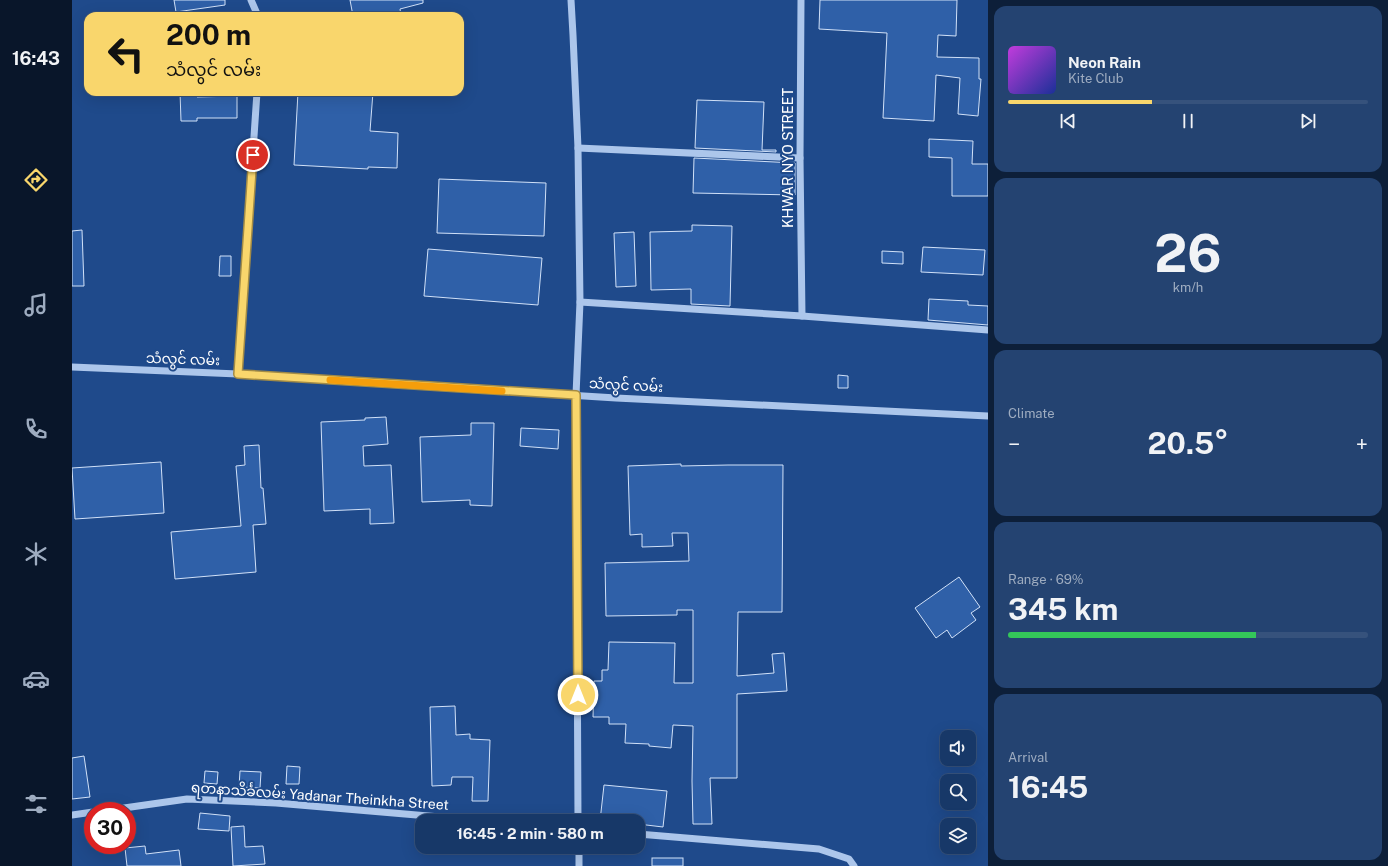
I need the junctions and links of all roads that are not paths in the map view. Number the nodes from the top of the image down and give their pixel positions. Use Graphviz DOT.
graph roads {
  1 [pos="251,0"];
  2 [pos="571,0"];
  3 [pos="801,0"];
  4 [pos="256,12"];
  5 [pos="258,96"];
  6 [pos="578,148"];
  7 [pos="800,158"];
  8 [pos="580,302"];
  9 [pos="802,316"];
  10 [pos="988,330"];
  11 [pos="72,367"];
  12 [pos="238,374"];
  13 [pos="576,395"];
  14 [pos="988,416"];
  15 [pos="136,806"];
  16 [pos="84,813"];
  17 [pos="578,814"];
  18 [pos="72,815"];
  19 [pos="415,815"];
  20 [pos="645,835"];
  21 [pos="579,854"];
  22 [pos="579,866"];
  23 [pos="854,866"];
  1 -- 4 [label="street"];
  2 -- 6 [label="street"];
  3 -- 7 [label="street, KHWAR NYO STREET"];
  5 -- 12 [label="street"];
  6 -- 7 [label="street"];
  6 -- 8 [label="street"];
  7 -- 9 [label="street, KHWAR NYO STREET"];
  8 -- 9 [label="street"];
  8 -- 13 [label="street"];
  9 -- 10 [label="street"];
  11 -- 12 [label="street, သံလွင် လမ်း"];
  12 -- 13 [label="street, သံလွင် လမ်း"];
  13 -- 14 [label="street, သံလွင် လမ်း"];
  13 -- 17 [label="street"];
  15 -- 19 [label="street, ရတနာသိင်္ခလမ်း Yadanar Theinkha Street"];
  16 -- 18 [label="street"];
  20 -- 23 [label="street"];
  21 -- 22 [label="street"];
}
